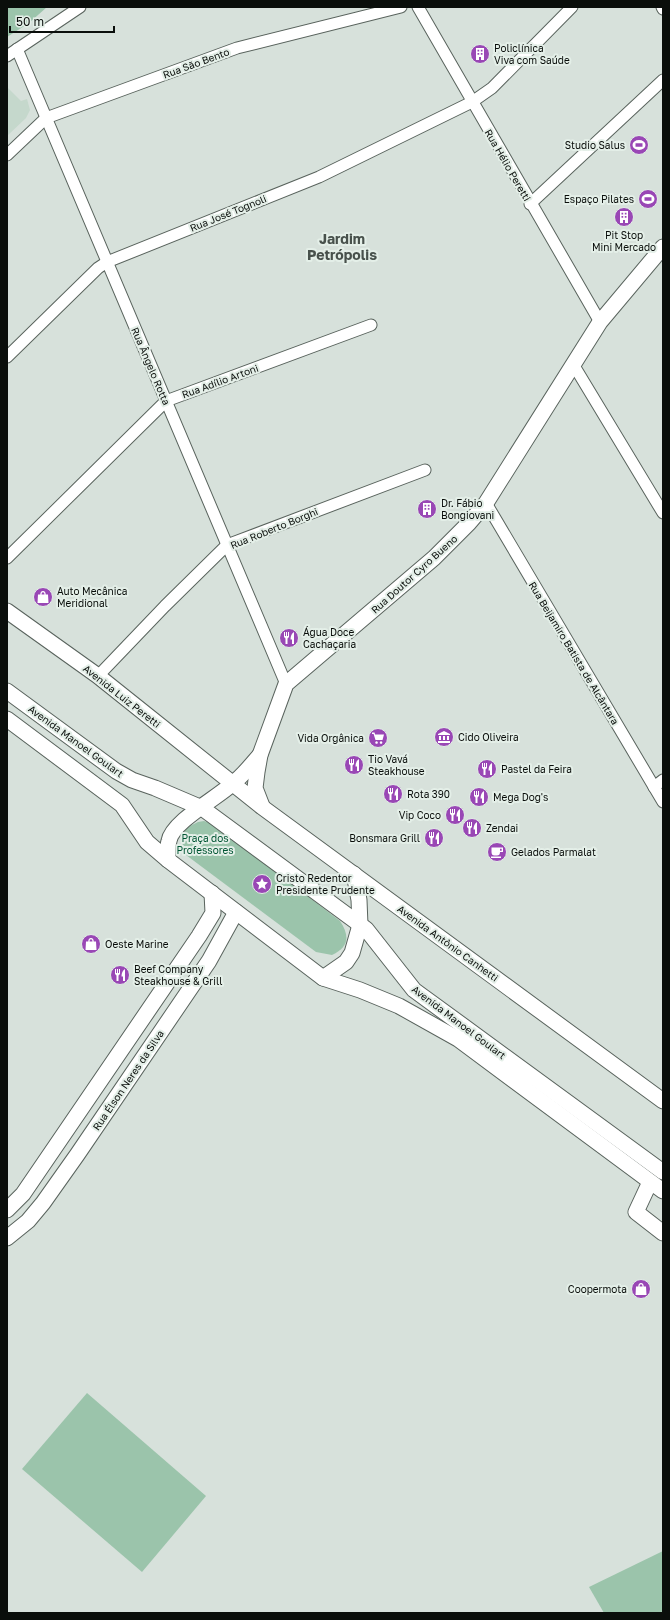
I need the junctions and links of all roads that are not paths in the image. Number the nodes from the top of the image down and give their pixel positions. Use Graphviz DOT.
graph roads {
  1 [pos="80,7"];
  2 [pos="401,7"];
  3 [pos="418,7"];
  4 [pos="572,7"];
  5 [pos="17,49"];
  6 [pos="7,56"];
  7 [pos="663,80"];
  8 [pos="472,102"];
  9 [pos="46,118"];
  10 [pos="7,156"];
  11 [pos="530,204"];
  12 [pos="663,247"];
  13 [pos="107,262"];
  14 [pos="600,322"];
  15 [pos="371,325"];
  16 [pos="7,357"];
  17 [pos="573,364"];
  18 [pos="166,401"];
  19 [pos="425,470"];
  20 [pos="486,503"];
  21 [pos="663,513"];
  22 [pos="227,546"];
  23 [pos="7,558"];
  24 [pos="7,611"];
  25 [pos="98,676"];
  26 [pos="286,684"];
  27 [pos="7,691"];
  28 [pos="7,719"];
  29 [pos="260,755"];
  30 [pos="658,783"];
  31 [pos="234,784"];
  32 [pos="663,802"];
  33 [pos="262,807"];
  34 [pos="202,808"];
  35 [pos="168,860"];
  36 [pos="354,874"];
  37 [pos="212,893"];
  38 [pos="236,912"];
  39 [pos="360,925"];
  40 [pos="324,978"];
  41 [pos="131,1035"];
  42 [pos="148,1049"];
  43 [pos="663,1101"];
  44 [pos="663,1172"];
  45 [pos="650,1182"];
  46 [pos="663,1191"];
  47 [pos="7,1210"];
  48 [pos="663,1233"];
  49 [pos="7,1238"];
  1 -- 5 [label="street"];
  2 -- 9 [label="street, Rua São Bento"];
  3 -- 8 [label="street, Rua Hélio Peretti"];
  4 -- 8 [label="street, Rua José Tognoli"];
  5 -- 6 [label="street"];
  5 -- 9 [label="street, Rua Ângelo Rotta"];
  7 -- 11 [label="street"];
  8 -- 11 [label="street, Rua Hélio Peretti"];
  8 -- 13 [label="street, Rua José Tognoli"];
  9 -- 10 [label="street, Rua São Bento"];
  9 -- 13 [label="street, Rua Ângelo Rotta"];
  11 -- 14 [label="street, Rua Hélio Peretti"];
  12 -- 14 [label="street, Rua Doutor Cyro Bueno"];
  13 -- 16 [label="street, Rua José Tognoli"];
  13 -- 18 [label="street, Rua Ângelo Rotta"];
  14 -- 17 [label="street, Rua Doutor Cyro Bueno"];
  15 -- 18 [label="street, Rua Adílio Artoni"];
  17 -- 20 [label="street, Rua Doutor Cyro Bueno"];
  17 -- 21 [label="street"];
  18 -- 22 [label="street, Rua Ângelo Rotta"];
  18 -- 23 [label="street, Rua Adílio Artoni"];
  19 -- 22 [label="street, Rua Roberto Borghi"];
  20 -- 26 [label="street, Rua Doutor Cyro Bueno"];
  20 -- 30 [label="street, Rua Beijamiro Batista de Alcântara"];
  22 -- 25 [label="street, Rua Roberto Borghi"];
  22 -- 26 [label="street, Rua Ângelo Rotta"];
  24 -- 25 [label="street, Avenida Luiz Peretti"];
  25 -- 31 [label="street, Avenida Luiz Peretti"];
  26 -- 29 [label="street, Rua Doutor Cyro Bueno"];
  27 -- 34 [label="street, Avenida Manoel Goulart"];
  28 -- 35 [label="street, Avenida Manoel Goulart"];
  29 -- 31 [label="street, Rua Doutor Cyro Bueno"];
  29 -- 33 [label="street, Rua Doutor Cyro Bueno"];
  30 -- 32 [label="street, Rua Beijamiro Batista de Alcântara"];
  31 -- 33 [label="street, Avenida Antônio Canhetti"];
  31 -- 34 [label="street, Rua Doutor Cyro Bueno"];
  33 -- 36 [label="street, Avenida Antônio Canhetti"];
  34 -- 35 [label="street, Rua Doutor Cyro Bueno"];
  34 -- 39 [label="street, Avenida Manoel Goulart"];
  35 -- 37 [label="street, Avenida Manoel Goulart"];
  36 -- 39 [label="street"];
  36 -- 43 [label="street, Avenida Antônio Canhetti"];
  37 -- 38 [label="street, Avenida Manoel Goulart"];
  37 -- 41 [label="street"];
  38 -- 40 [label="street, Avenida Manoel Goulart"];
  38 -- 42 [label="street, Rua Élson Neres da Silva"];
  39 -- 40 [label="street"];
  39 -- 44 [label="street, Avenida Manoel Goulart"];
  40 -- 45 [label="street, Avenida Manoel Goulart"];
  41 -- 42 [label="street"];
  41 -- 47 [label="street"];
  42 -- 49 [label="street, Rua Élson Neres da Silva"];
  45 -- 46 [label="street, Avenida Manoel Goulart"];
  45 -- 48 [label="street"];
}
